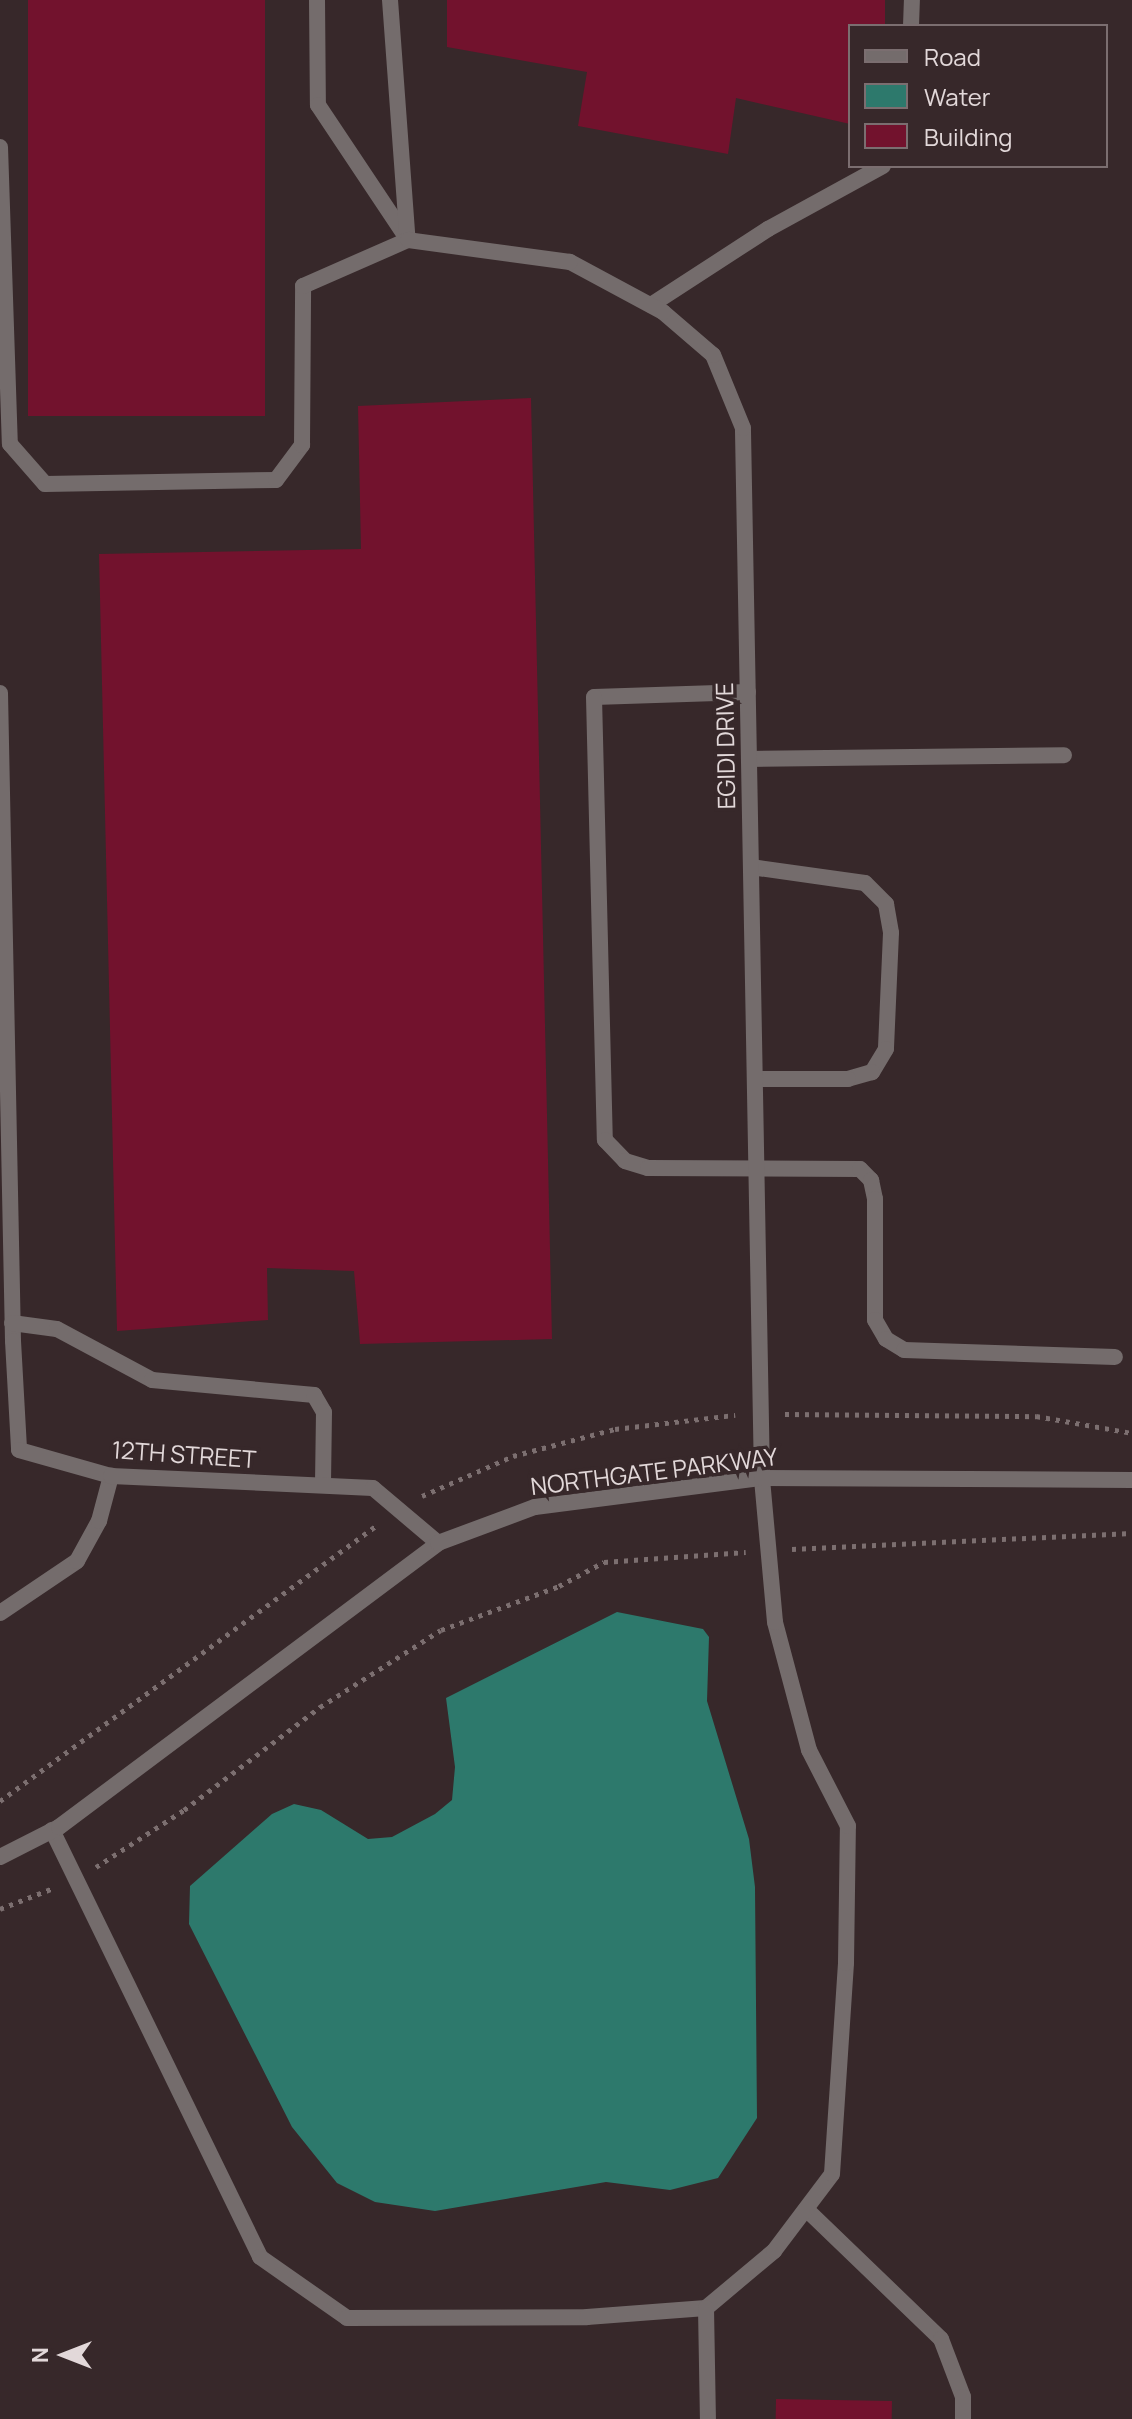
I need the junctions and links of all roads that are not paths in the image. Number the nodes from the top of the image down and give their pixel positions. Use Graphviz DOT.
graph roads {
  1 [pos="317,0"];
  2 [pos="390,0"];
  3 [pos="912,0"];
  4 [pos="911,24"];
  5 [pos="0,147"];
  6 [pos="879,168"];
  7 [pos="408,240"];
  8 [pos="651,305"];
  9 [pos="748,692"];
  10 [pos="0,693"];
  11 [pos="1064,755"];
  12 [pos="749,759"];
  13 [pos="751,867"];
  14 [pos="755,1079"];
  15 [pos="757,1168"];
  16 [pos="12,1323"];
  17 [pos="1115,1357"];
  18 [pos="111,1476"];
  19 [pos="762,1478"];
  20 [pos="1132,1480"];
  21 [pos="323,1485"];
  22 [pos="438,1543"];
  23 [pos="0,1613"];
  24 [pos="52,1830"];
  25 [pos="0,1857"];
  26 [pos="806,2209"];
  27 [pos="706,2308"];
  28 [pos="708,2419"];
  29 [pos="963,2419"];
  1 -- 7 [label="street"];
  2 -- 7 [label="street"];
  3 -- 4 [label="street"];
  5 -- 7 [label="street"];
  6 -- 8 [label="street"];
  7 -- 8 [label="street, EGIDI DRIVE"];
  8 -- 9 [label="street, EGIDI DRIVE"];
  9 -- 12 [label="street, EGIDI DRIVE"];
  9 -- 15 [label="street"];
  10 -- 16 [label="street"];
  11 -- 12 [label="street"];
  12 -- 13 [label="street, EGIDI DRIVE"];
  13 -- 14 [label="street, EGIDI DRIVE"];
  13 -- 14 [label="street"];
  14 -- 15 [label="street, EGIDI DRIVE"];
  15 -- 17 [label="street"];
  15 -- 19 [label="street, EGIDI DRIVE"];
  16 -- 18 [label="street, 12TH STREET"];
  16 -- 21 [label="street"];
  18 -- 21 [label="street, 12TH STREET"];
  18 -- 23 [label="street"];
  19 -- 20 [label="street, NORTHGATE PARKWAY"];
  19 -- 22 [label="street, NORTHGATE PARKWAY"];
  19 -- 26 [label="street, EGIDI DRIVE"];
  21 -- 22 [label="street, 12TH STREET"];
  22 -- 24 [label="street, NORTHGATE PARKWAY"];
  24 -- 25 [label="street, NORTHGATE PARKWAY"];
  24 -- 27 [label="street"];
  26 -- 27 [label="street, EGIDI DRIVE"];
  26 -- 29 [label="street"];
  27 -- 28 [label="street"];
}
